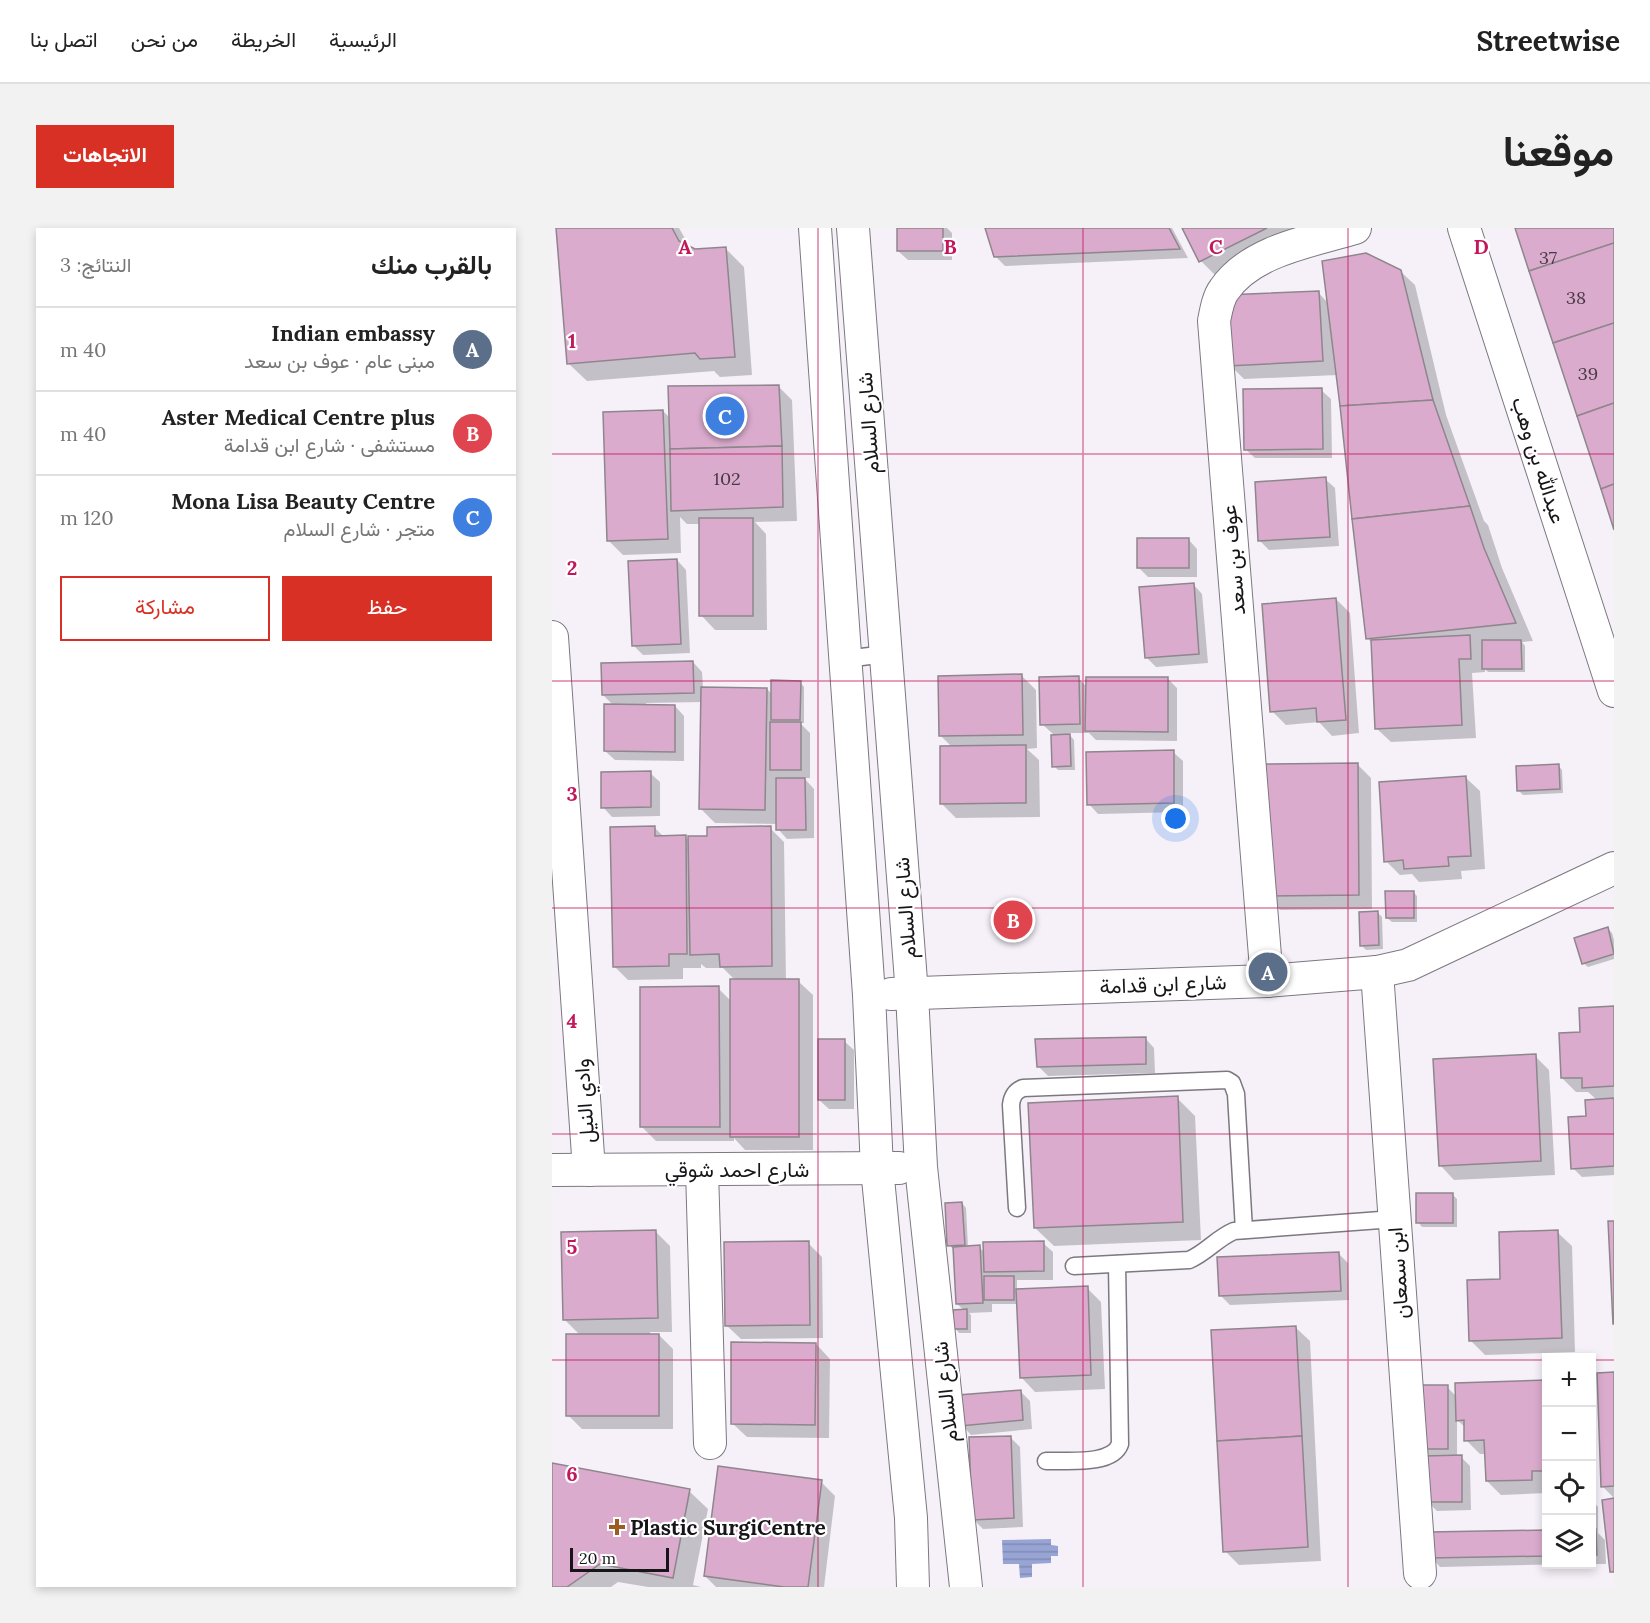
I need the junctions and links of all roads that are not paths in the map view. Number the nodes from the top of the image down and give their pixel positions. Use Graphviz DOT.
graph roads {
  1 [pos="815,228"];
  2 [pos="853,228"];
  3 [pos="1355,228"];
  4 [pos="1464,228"];
  5 [pos="552,637"];
  6 [pos="886,654"];
  7 [pos="845,659"];
  8 [pos="1614,692"];
  9 [pos="1614,868"];
  10 [pos="1377,972"];
  11 [pos="1266,981"];
  12 [pos="912,994"];
  13 [pos="869,995"];
  14 [pos="921,1167"];
  15 [pos="878,1168"];
  16 [pos="552,1170"];
  17 [pos="589,1170"];
  18 [pos="702,1170"];
  19 [pos="1017,1208"];
  20 [pos="1394,1219"];
  21 [pos="1244,1230"];
  22 [pos="1117,1264"];
  23 [pos="1074,1266"];
  24 [pos="710,1443"];
  25 [pos="1046,1461"];
  26 [pos="1420,1573"];
  27 [pos="913,1587"];
  28 [pos="966,1587"];
  1 -- 7 [label="street, شارع السلام"];
  2 -- 6 [label="street, شارع السلام"];
  3 -- 11 [label="street, عوف بن سعد"];
  4 -- 8 [label="street, عبدالله بن وهب"];
  5 -- 17 [label="street, وادي النيل"];
  6 -- 7 [label="lane"];
  6 -- 12 [label="street, شارع السلام"];
  7 -- 13 [label="street, شارع السلام"];
  9 -- 10 [label="street, شارع ابن قدامة"];
  10 -- 11 [label="street, شارع ابن قدامة"];
  10 -- 20 [label="street, ابن سمعان"];
  11 -- 12 [label="street, شارع ابن قدامة"];
  12 -- 13 [label="street, شارع ابن قدامة"];
  12 -- 14 [label="street, شارع السلام"];
  13 -- 15 [label="street, شارع السلام"];
  14 -- 15 [label="street, شارع احمد شوقي"];
  14 -- 28 [label="street, شارع السلام"];
  15 -- 18 [label="street, شارع احمد شوقي"];
  15 -- 27 [label="street, شارع السلام"];
  16 -- 17 [label="street, شارع احمد شوقي"];
  17 -- 18 [label="street, شارع احمد شوقي"];
  18 -- 24 [label="street"];
  19 -- 21 [label="lane"];
  20 -- 21 [label="lane"];
  20 -- 26 [label="street, ابن سمعان"];
  21 -- 22 [label="lane"];
  22 -- 23 [label="lane"];
  22 -- 25 [label="lane"];
}
